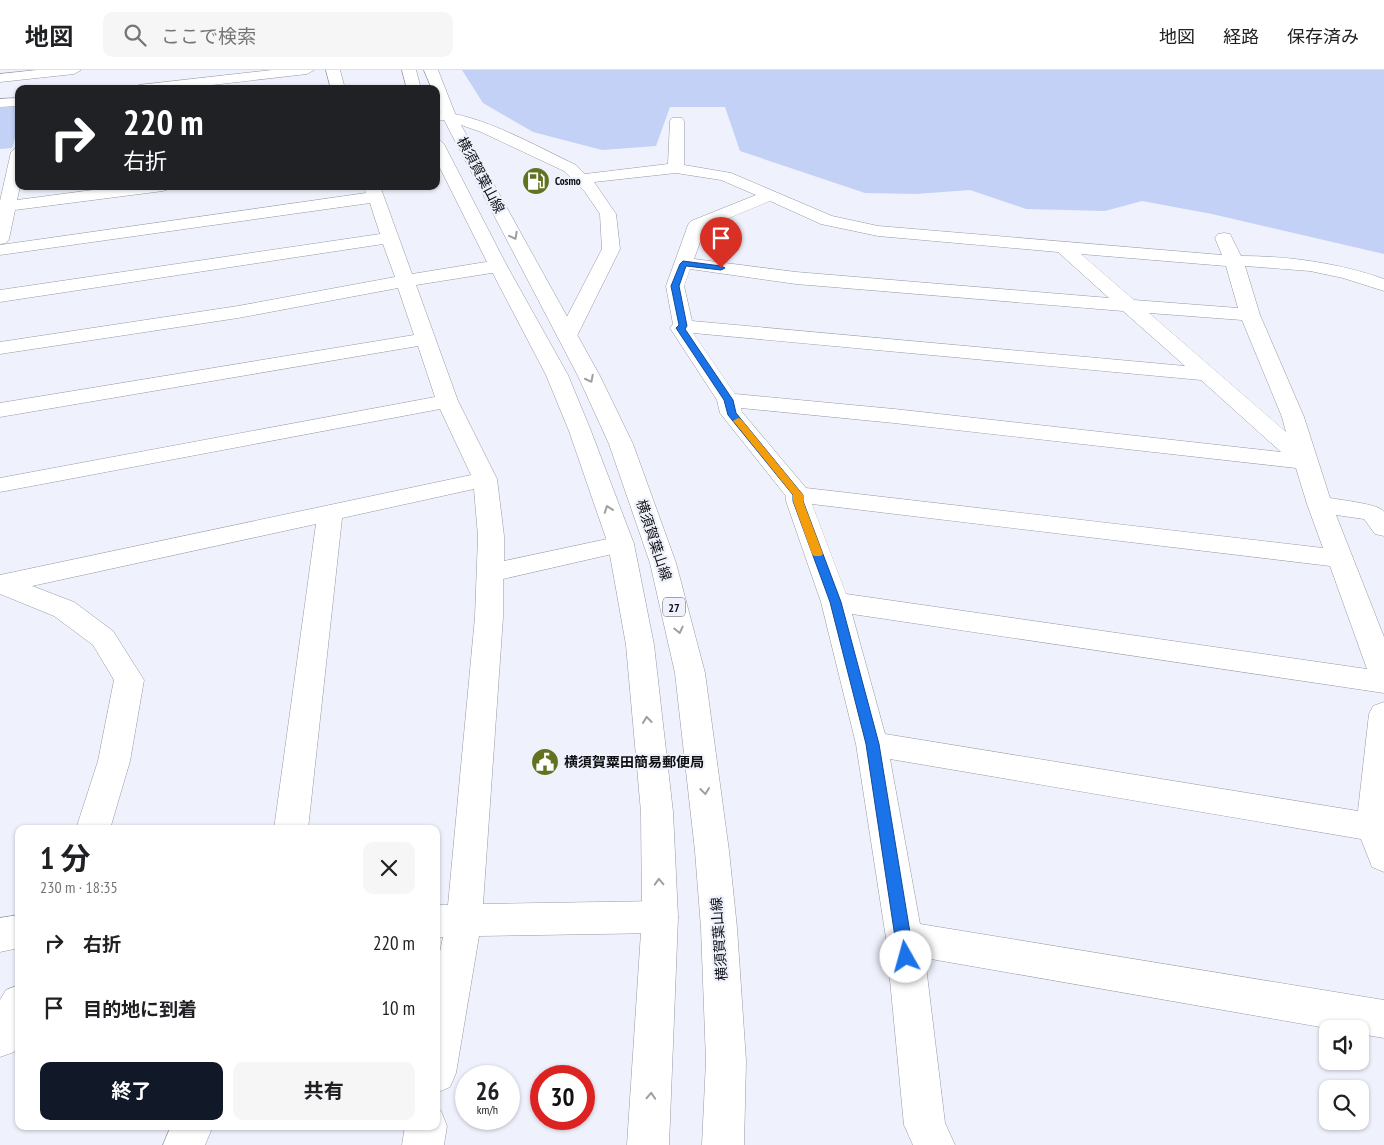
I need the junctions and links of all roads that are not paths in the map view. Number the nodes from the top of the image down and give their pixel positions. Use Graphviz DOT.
graph roads {
  1 [pos="74,70"];
  2 [pos="307,70"];
  3 [pos="333,70"];
  4 [pos="409,70"];
  5 [pos="431,70"];
  6 [pos="35,72"];
  7 [pos="0,78"];
  8 [pos="33,85"];
  9 [pos="174,85"];
  10 [pos="337,85"];
  11 [pos="413,85"];
  12 [pos="435,85"];
  13 [pos="15,102"];
  14 [pos="0,103"];
  15 [pos="443,116"];
  16 [pos="677,121"];
  17 [pos="440,152"];
  18 [pos="13,162"];
  19 [pos="676,168"];
  20 [pos="582,179"];
  21 [pos="131,190"];
  22 [pos="374,191"];
  23 [pos="771,196"];
  24 [pos="4,206"];
  25 [pos="391,238"];
  26 [pos="1224,238"];
  27 [pos="0,239"];
  28 [pos="1061,245"];
  29 [pos="0,250"];
  30 [pos="1234,261"];
  31 [pos="683,264"];
  32 [pos="498,266"];
  33 [pos="406,281"];
  34 [pos="1384,285"];
  35 [pos="0,296"];
  36 [pos="1128,305"];
  37 [pos="1250,315"];
  38 [pos="683,326"];
  39 [pos="567,336"];
  40 [pos="426,339"];
  41 [pos="0,348"];
  42 [pos="1207,374"];
  43 [pos="728,400"];
  44 [pos="447,401"];
  45 [pos="0,410"];
  46 [pos="1306,462"];
  47 [pos="486,479"];
  48 [pos="0,485"];
  49 [pos="798,495"];
  50 [pos="1319,504"];
  51 [pos="330,512"];
  52 [pos="1384,528"];
  53 [pos="621,544"];
  54 [pos="1340,559"];
  55 [pos="490,573"];
  56 [pos="1,584"];
  57 [pos="835,602"];
  58 [pos="1384,674"];
  59 [pos="1384,682"];
  60 [pos="1384,714"];
  61 [pos="872,744"];
  62 [pos="94,825"];
  63 [pos="291,825"];
  64 [pos="1379,842"];
  65 [pos="660,917"];
  66 [pos="450,921"];
  67 [pos="15,932"];
  68 [pos="0,935"];
  69 [pos="904,938"];
  70 [pos="15,1011"];
  71 [pos="1384,1019"];
  72 [pos="440,1030"];
  73 [pos="0,1038"];
  74 [pos="190,1130"];
  75 [pos="425,1130"];
  76 [pos="184,1145"];
  77 [pos="423,1145"];
  78 [pos="648,1145"];
  79 [pos="724,1145"];
  80 [pos="934,1145"];
  1 -- 6 [label="street"];
  2 -- 9 [label="street"];
  3 -- 10 [label="street"];
  4 -- 11 [label="street"];
  5 -- 12 [label="street, 横須賀葉山線 / 27"];
  6 -- 7 [label="street"];
  6 -- 8 [label="street"];
  13 -- 14 [label="street"];
  15 -- 20 [label="street"];
  15 -- 39 [label="street, 横須賀葉山線 / 27, one-way"];
  16 -- 19 [label="street"];
  17 -- 32 [label="street, 横須賀葉山線"];
  18 -- 24 [label="street"];
  19 -- 20 [label="street"];
  19 -- 23 [label="street"];
  20 -- 39 [label="street"];
  21 -- 24 [label="street"];
  22 -- 25 [label="street"];
  22 -- 29 [label="street"];
  23 -- 28 [label="street"];
  23 -- 31 [label="street"];
  24 -- 27 [label="street"];
  25 -- 33 [label="street"];
  25 -- 35 [label="street"];
  26 -- 30 [label="street"];
  28 -- 30 [label="street"];
  28 -- 36 [label="street"];
  30 -- 34 [label="street"];
  30 -- 37 [label="street"];
  31 -- 36 [label="street"];
  31 -- 38 [label="street"];
  32 -- 33 [label="street"];
  53 -- 32 [label="street, 横須賀葉山線, one-way"];
  33 -- 40 [label="street"];
  33 -- 41 [label="street"];
  36 -- 37 [label="street"];
  36 -- 42 [label="street"];
  37 -- 46 [label="street"];
  38 -- 42 [label="street"];
  38 -- 43 [label="street"];
  39 -- 79 [label="street, 横須賀葉山線 / 27, one-way"];
  40 -- 44 [label="street"];
  40 -- 45 [label="street"];
  42 -- 46 [label="street"];
  43 -- 46 [label="street"];
  43 -- 49 [label="street"];
  44 -- 47 [label="street"];
  44 -- 48 [label="street"];
  46 -- 50 [label="street"];
  47 -- 51 [label="street"];
  47 -- 55 [label="street"];
  49 -- 54 [label="street"];
  49 -- 57 [label="street"];
  50 -- 52 [label="street"];
  50 -- 54 [label="street"];
  51 -- 56 [label="street"];
  51 -- 63 [label="street"];
  53 -- 55 [label="street"];
  65 -- 53 [label="street, 横須賀葉山線, one-way"];
  54 -- 58 [label="street"];
  55 -- 66 [label="street"];
  56 -- 62 [label="street"];
  57 -- 59 [label="street"];
  57 -- 61 [label="street"];
  60 -- 64 [label="street"];
  61 -- 64 [label="street"];
  61 -- 69 [label="street"];
  65 -- 66 [label="street"];
  78 -- 65 [label="street, 横須賀葉山線, one-way"];
  66 -- 72 [label="street"];
  67 -- 68 [label="street"];
  69 -- 71 [label="street"];
  69 -- 80 [label="street"];
  70 -- 73 [label="street"];
  74 -- 76 [label="street"];
  75 -- 77 [label="street"];
}
